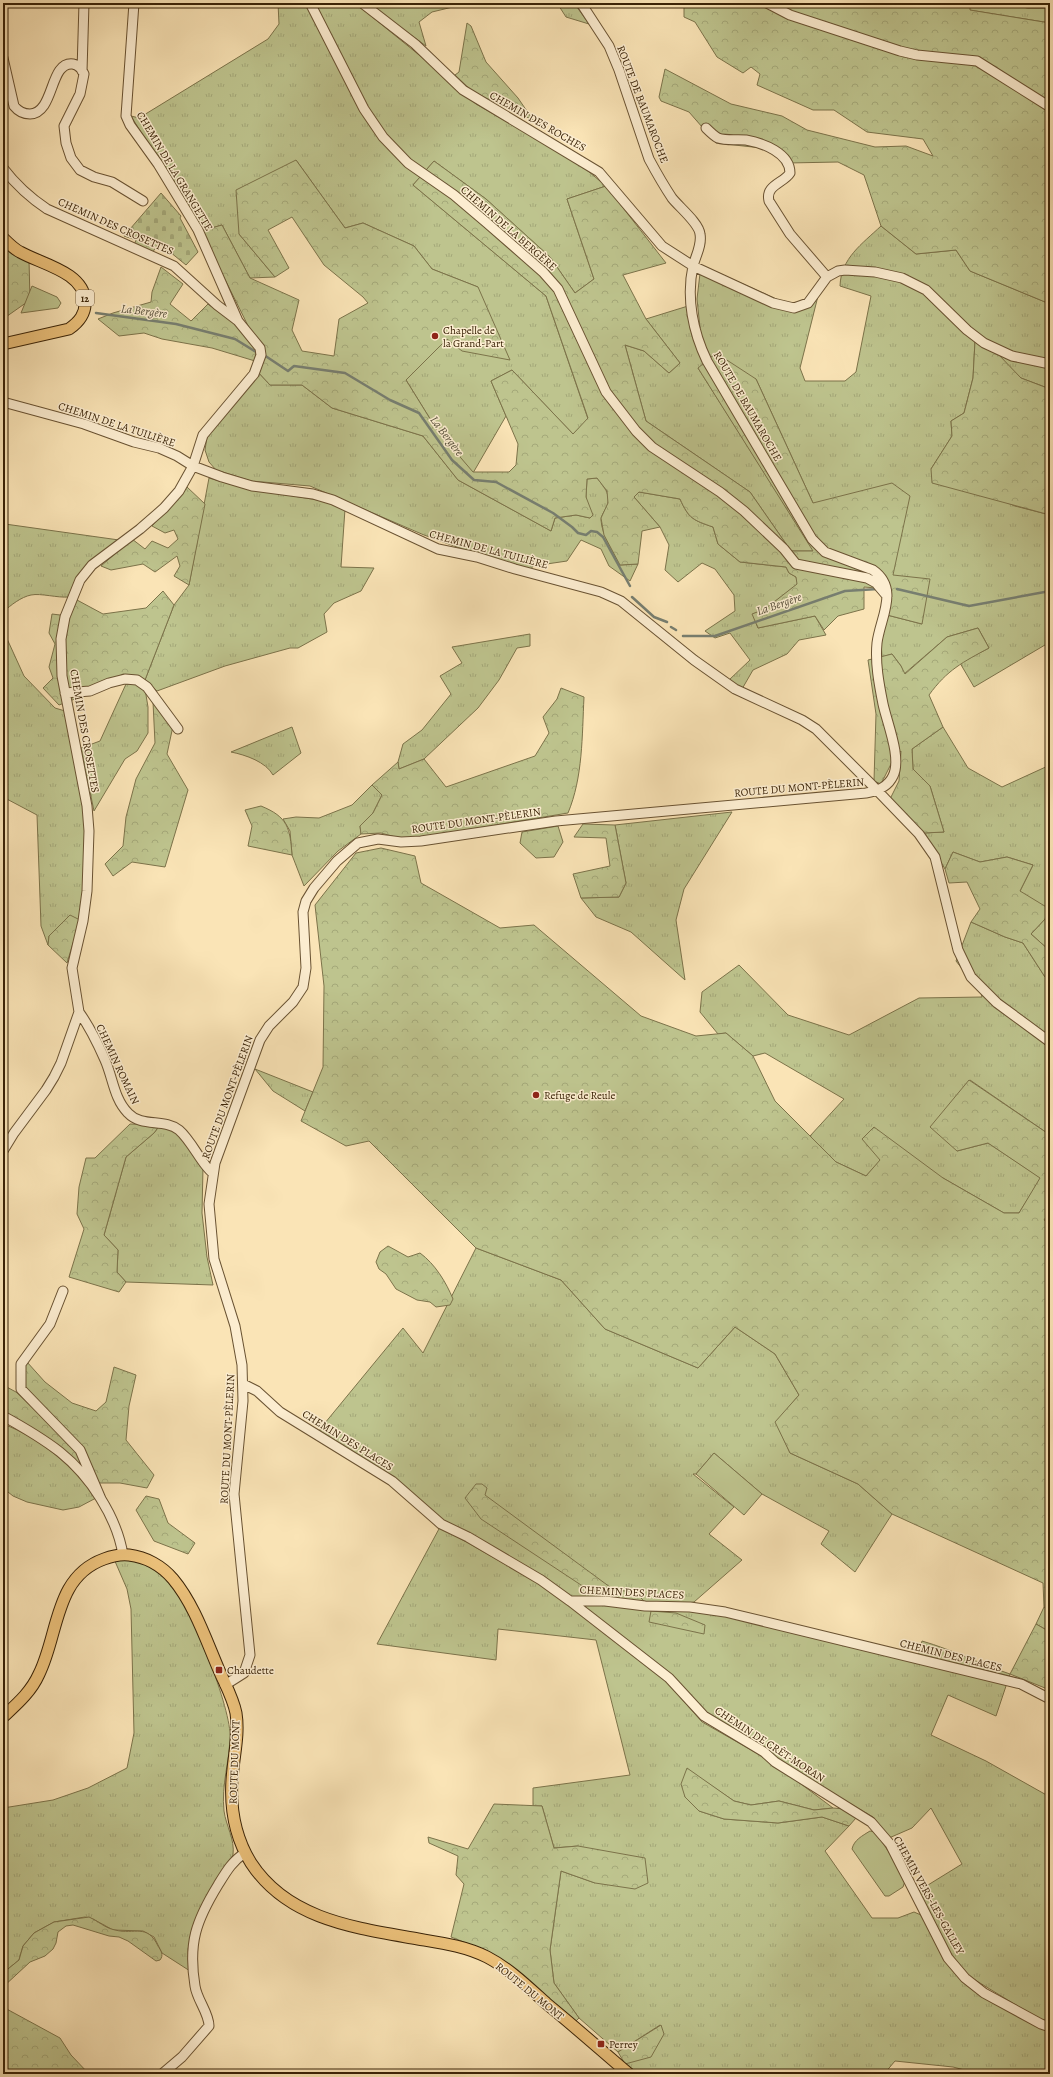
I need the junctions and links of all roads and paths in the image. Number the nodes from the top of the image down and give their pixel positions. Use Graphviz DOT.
graph roads {
  1 [pos="84,3"];
  2 [pos="134,3"];
  3 [pos="310,3"];
  4 [pos="362,3"];
  5 [pos="581,3"];
  6 [pos="767,3"];
  7 [pos="1028,3"];
  8 [pos="1043,3"];
  9 [pos="3,58"];
  10 [pos="82,71"];
  11 [pos="1050,107"];
  12 [pos="706,128"];
  13 [pos="3,168"];
  14 [pos="143,201"];
  15 [pos="3,238"];
  16 [pos="693,266"];
  17 [pos="827,277"];
  18 [pos="238,321"];
  19 [pos="3,344"];
  20 [pos="1050,364"];
  21 [pos="3,402"];
  22 [pos="193,466"];
  23 [pos="887,596"];
  24 [pos="65,693"];
  25 [pos="178,729"];
  26 [pos="877,791"];
  27 [pos="79,1012"];
  28 [pos="1050,1042"];
  29 [pos="3,1151"];
  30 [pos="213,1173"];
  31 [pos="63,1291"];
  32 [pos="243,1384"];
  33 [pos="3,1416"];
  34 [pos="101,1499"];
  35 [pos="123,1555"];
  36 [pos="570,1602"];
  37 [pos="225,1685"];
  38 [pos="1050,1699"];
  39 [pos="3,1717"];
  40 [pos="871,1822"];
  41 [pos="245,1853"];
  42 [pos="1050,2027"];
  43 [pos="162,2074"];
  44 [pos="629,2074"];
  1 -- 10 [label="street"];
  2 -- 18 [label="street, CHEMIN DE LA GRANGETTE"];
  3 -- 23 [label="street, CHEMIN DE LA BERGÈRE"];
  4 -- 16 [label="street, CHEMIN DES ROCHES"];
  5 -- 16 [label="street, ROUTE DE BAUMAROCHE"];
  6 -- 11 [label="street"];
  7 -- 8 [label="street"];
  9 -- 10 [label="street"];
  10 -- 14 [label="street"];
  12 -- 17 [label="street"];
  13 -- 18 [label="street, CHEMIN DES CROSETTES"];
  15 -- 19 [label="main road, 12"];
  16 -- 17 [label="street, CHEMIN DES ROCHES"];
  16 -- 23 [label="street, ROUTE DE BAUMAROCHE"];
  17 -- 20 [label="street"];
  18 -- 22 [label="street, CHEMIN DES CROSETTES"];
  21 -- 22 [label="street, CHEMIN DE LA TUILIÈRE"];
  22 -- 24 [label="street, CHEMIN DES CROSETTES"];
  22 -- 26 [label="street, CHEMIN DE LA TUILIÈRE"];
  23 -- 26 [label="street"];
  24 -- 25 [label="street"];
  24 -- 27 [label="street, CHEMIN DES CROSETTES"];
  26 -- 28 [label="street, CHEMIN DE LA TUILIÈRE"];
  26 -- 30 [label="street, ROUTE DU MONT-PÈLERIN"];
  27 -- 29 [label="street, CHEMIN DES CROSETTES"];
  27 -- 30 [label="street, CHEMIN ROMAIN"];
  30 -- 32 [label="street, ROUTE DU MONT-PÈLERIN"];
  31 -- 34 [label="street"];
  32 -- 36 [label="street, CHEMIN DES PLACES"];
  32 -- 37 [label="street, ROUTE DU MONT-PÈLERIN"];
  33 -- 34 [label="street"];
  34 -- 35 [label="street"];
  35 -- 37 [label="main road, ROUTE DU MONT"];
  35 -- 39 [label="main road, ROUTE DU MONT"];
  36 -- 38 [label="street, CHEMIN DES PLACES"];
  36 -- 40 [label="street, CHEMIN DE CRÊT-MORAN"];
  37 -- 41 [label="main road, ROUTE DU MONT"];
  40 -- 42 [label="street, CHEMIN VERS-LES-GALLEY"];
  41 -- 43 [label="street"];
  41 -- 44 [label="main road, ROUTE DU MONT"];
}
